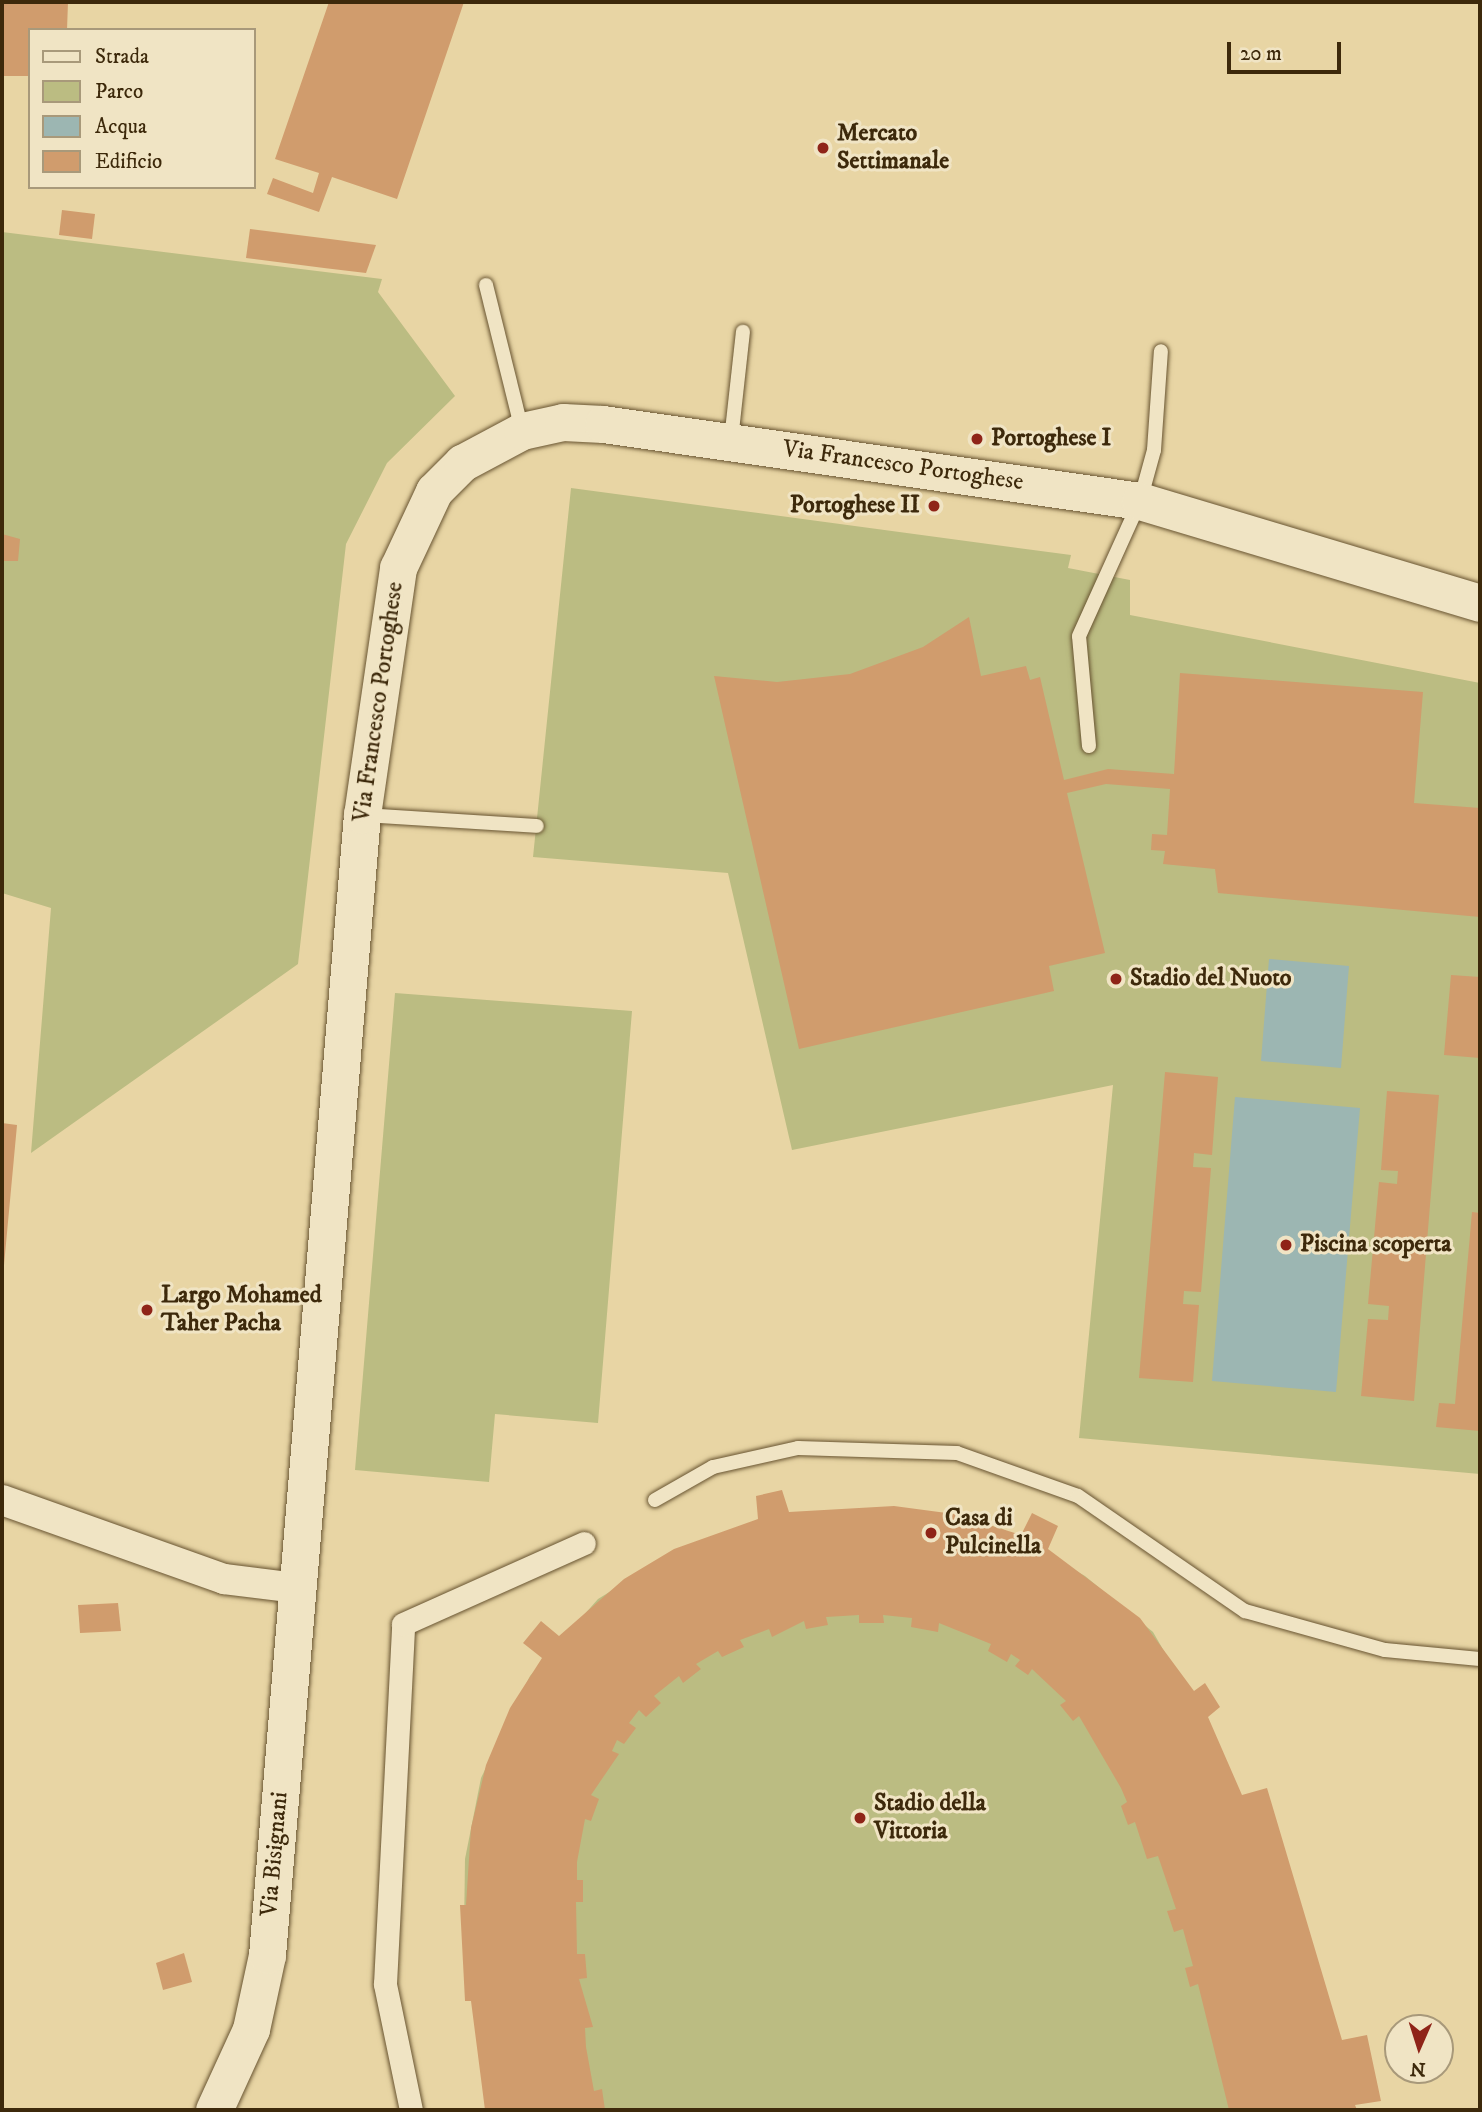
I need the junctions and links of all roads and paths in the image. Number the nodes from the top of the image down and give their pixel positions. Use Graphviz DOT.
graph roads {
  1 [pos="486,285"];
  2 [pos="743,332"];
  3 [pos="1161,351"];
  4 [pos="522,431"];
  5 [pos="731,442"];
  6 [pos="1140,501"];
  7 [pos="1480,603"];
  8 [pos="1089,746"];
  9 [pos="362,815"];
  10 [pos="537,826"];
  11 [pos="2,1500"];
  12 [pos="655,1500"];
  13 [pos="584,1543"];
  14 [pos="297,1588"];
  15 [pos="1480,1659"];
  16 [pos="214,2110"];
  17 [pos="411,2110"];
  1 -- 4 [label="lane"];
  2 -- 5 [label="lane"];
  3 -- 6 [label="lane"];
  4 -- 5 [label="street, Via Francesco Portoghese"];
  4 -- 9 [label="street, Via Francesco Portoghese"];
  5 -- 6 [label="street, Via Francesco Portoghese"];
  6 -- 7 [label="street, Via Francesco Portoghese"];
  6 -- 8 [label="lane"];
  9 -- 10 [label="lane"];
  9 -- 14 [label="street, Via Francesco Portoghese"];
  11 -- 14 [label="street"];
  12 -- 15 [label="lane"];
  13 -- 17 [label="street"];
  14 -- 16 [label="street, Via Bisignani"];
}
